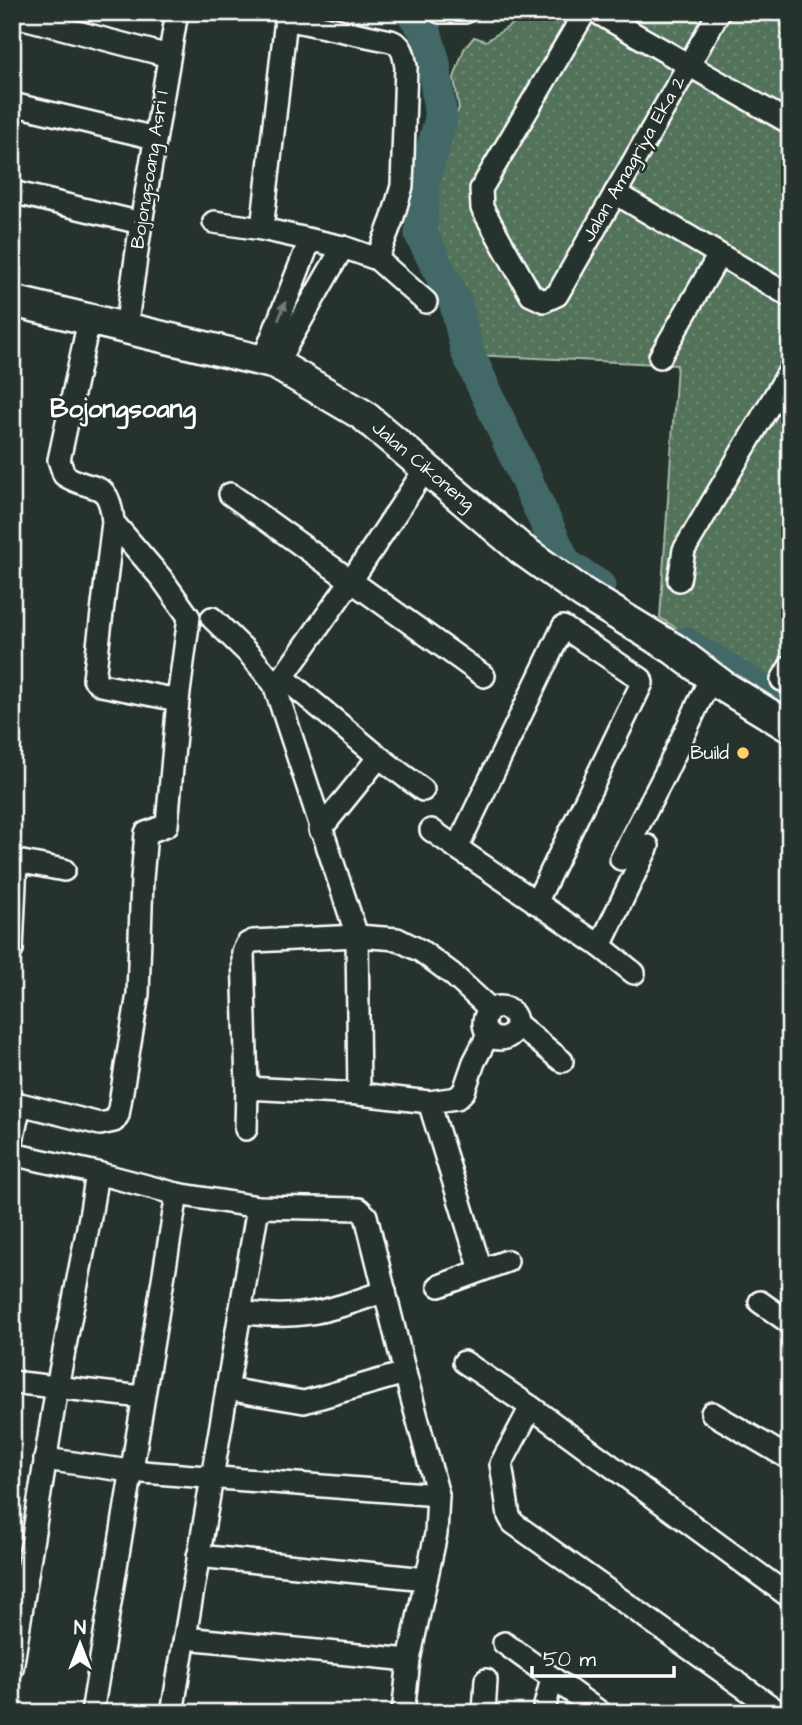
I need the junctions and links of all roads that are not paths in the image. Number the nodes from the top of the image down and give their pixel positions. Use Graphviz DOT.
graph roads {
  1 [pos="177,12"];
  2 [pos="440,12"];
  3 [pos="466,12"];
  4 [pos="585,12"];
  5 [pos="596,12"];
  6 [pos="719,12"];
  7 [pos="12,15"];
  8 [pos="286,16"];
  9 [pos="169,56"];
  10 [pos="689,64"];
  11 [pos="12,104"];
  12 [pos="790,123"];
  13 [pos="155,138"];
  14 [pos="12,192"];
  15 [pos="615,193"];
  16 [pos="214,222"];
  17 [pos="141,223"];
  18 [pos="262,229"];
  19 [pos="310,240"];
  20 [pos="343,247"];
  21 [pos="719,255"];
  22 [pos="377,259"];
  23 [pos="790,296"];
  24 [pos="426,302"];
  25 [pos="13,307"];
  26 [pos="89,320"];
  27 [pos="126,329"];
  28 [pos="660,357"];
  29 [pos="270,362"];
  30 [pos="790,370"];
  31 [pos="426,468"];
  32 [pos="229,494"];
  33 [pos="113,522"];
  34 [pos="679,580"];
  35 [pos="351,581"];
  36 [pos="584,594"];
  37 [pos="212,618"];
  38 [pos="563,627"];
  39 [pos="484,676"];
  40 [pos="711,677"];
  41 [pos="278,681"];
  42 [pos="178,700"];
  43 [pos="790,727"];
  44 [pos="379,757"];
  45 [pos="423,790"];
  46 [pos="320,830"];
  47 [pos="431,830"];
  48 [pos="648,846"];
  49 [pos="457,848"];
  50 [pos="621,859"];
  51 [pos="14,861"];
  52 [pos="64,870"];
  53 [pos="536,903"];
  54 [pos="357,936"];
  55 [pos="600,946"];
  56 [pos="12,950"];
  57 [pos="634,973"];
  58 [pos="491,1009"];
  59 [pos="516,1024"];
  60 [pos="488,1035"];
  61 [pos="562,1061"];
  62 [pos="247,1088"];
  63 [pos="359,1094"];
  64 [pos="429,1102"];
  65 [pos="16,1103"];
  66 [pos="246,1129"];
  67 [pos="12,1142"];
  68 [pos="12,1154"];
  69 [pos="97,1172"];
  70 [pos="177,1194"];
  71 [pos="258,1207"];
  72 [pos="507,1261"];
  73 [pos="481,1270"];
  74 [pos="439,1286"];
  75 [pos="385,1291"];
  76 [pos="760,1302"];
  77 [pos="240,1312"];
  78 [pos="790,1323"];
  79 [pos="464,1362"];
  80 [pos="405,1373"];
  81 [pos="12,1382"];
  82 [pos="57,1387"];
  83 [pos="227,1389"];
  84 [pos="142,1397"];
  85 [pos="531,1407"];
  86 [pos="712,1413"];
  87 [pos="45,1459"];
  88 [pos="790,1460"];
  89 [pos="130,1471"];
  90 [pos="212,1477"];
  91 [pos="438,1495"];
  92 [pos="198,1556"];
  93 [pos="426,1578"];
  94 [pos="790,1597"];
  95 [pos="185,1638"];
  96 [pos="504,1643"];
  97 [pos="409,1660"];
  98 [pos="12,1669"];
  99 [pos="552,1678"];
  100 [pos="486,1680"];
  101 [pos="777,1710"];
  102 [pos="92,1713"];
  103 [pos="172,1713"];
  104 [pos="403,1713"];
  105 [pos="484,1713"];
  106 [pos="543,1713"];
  107 [pos="601,1713"];
  1 -- 9 [label="street, Bojongsoang Asri 1"];
  2 -- 3 [label="street"];
  4 -- 15 [label="street, Jalan Amagriya Eka 2"];
  5 -- 10 [label="street"];
  6 -- 10 [label="street, Jalan Amagriya Eka 2"];
  7 -- 9 [label="street"];
  8 -- 18 [label="street"];
  8 -- 22 [label="street"];
  9 -- 13 [label="street, Bojongsoang Asri 1"];
  10 -- 12 [label="street"];
  10 -- 15 [label="street, Jalan Amagriya Eka 2"];
  11 -- 13 [label="street"];
  13 -- 17 [label="street, Bojongsoang Asri 1"];
  14 -- 17 [label="street"];
  15 -- 21 [label="street"];
  16 -- 18 [label="street"];
  17 -- 27 [label="street, Bojongsoang Asri 1"];
  18 -- 19 [label="street"];
  19 -- 20 [label="street"];
  29 -- 19 [label="street, one-way"];
  20 -- 22 [label="street"];
  20 -- 29 [label="street"];
  21 -- 23 [label="street"];
  21 -- 28 [label="street"];
  22 -- 24 [label="street"];
  25 -- 26 [label="street, Jalan Cikoneng"];
  26 -- 27 [label="street, Jalan Cikoneng"];
  26 -- 33 [label="street"];
  27 -- 29 [label="street, Jalan Cikoneng"];
  29 -- 31 [label="street, Jalan Cikoneng"];
  30 -- 34 [label="street"];
  31 -- 35 [label="street"];
  31 -- 36 [label="street, Jalan Cikoneng"];
  32 -- 35 [label="street"];
  33 -- 42 [label="street"];
  33 -- 42 [label="street"];
  35 -- 39 [label="street"];
  35 -- 41 [label="street"];
  36 -- 38 [label="street"];
  36 -- 40 [label="street, Jalan Cikoneng"];
  37 -- 41 [label="street"];
  38 -- 49 [label="street"];
  38 -- 53 [label="street"];
  40 -- 43 [label="street, Jalan Cikoneng"];
  40 -- 50 [label="street"];
  41 -- 44 [label="street"];
  41 -- 46 [label="street"];
  42 -- 65 [label="street"];
  44 -- 45 [label="street"];
  44 -- 46 [label="street"];
  46 -- 54 [label="street"];
  47 -- 49 [label="street"];
  48 -- 55 [label="street"];
  49 -- 53 [label="street"];
  51 -- 52 [label="street"];
  51 -- 56 [label="street"];
  53 -- 55 [label="street"];
  54 -- 58 [label="street"];
  54 -- 62 [label="street"];
  54 -- 63 [label="street"];
  55 -- 57 [label="street"];
  58 -- 59 [label="street"];
  58 -- 60 [label="street"];
  59 -- 60 [label="street"];
  59 -- 61 [label="street"];
  60 -- 64 [label="street"];
  62 -- 63 [label="street"];
  62 -- 66 [label="street"];
  63 -- 64 [label="street"];
  64 -- 73 [label="street"];
  65 -- 67 [label="street"];
  68 -- 69 [label="street"];
  69 -- 70 [label="street"];
  69 -- 82 [label="street"];
  70 -- 71 [label="street"];
  70 -- 84 [label="street"];
  71 -- 75 [label="street"];
  71 -- 77 [label="street"];
  72 -- 73 [label="street"];
  73 -- 74 [label="street"];
  75 -- 77 [label="street"];
  75 -- 80 [label="street"];
  76 -- 78 [label="street"];
  77 -- 83 [label="street"];
  79 -- 85 [label="street"];
  80 -- 83 [label="street"];
  80 -- 91 [label="street"];
  81 -- 82 [label="street"];
  82 -- 84 [label="street"];
  82 -- 87 [label="street"];
  83 -- 90 [label="street"];
  84 -- 89 [label="street"];
  85 -- 94 [label="street"];
  85 -- 101 [label="street"];
  86 -- 88 [label="street"];
  87 -- 89 [label="street"];
  87 -- 98 [label="street"];
  89 -- 90 [label="street"];
  89 -- 102 [label="street"];
  90 -- 91 [label="street"];
  90 -- 92 [label="street"];
  91 -- 93 [label="street"];
  92 -- 93 [label="street"];
  92 -- 95 [label="street"];
  93 -- 97 [label="street"];
  95 -- 97 [label="street"];
  95 -- 103 [label="street"];
  96 -- 99 [label="street"];
  97 -- 104 [label="street"];
  99 -- 106 [label="street"];
  99 -- 107 [label="street"];
  100 -- 105 [label="street"];
}
